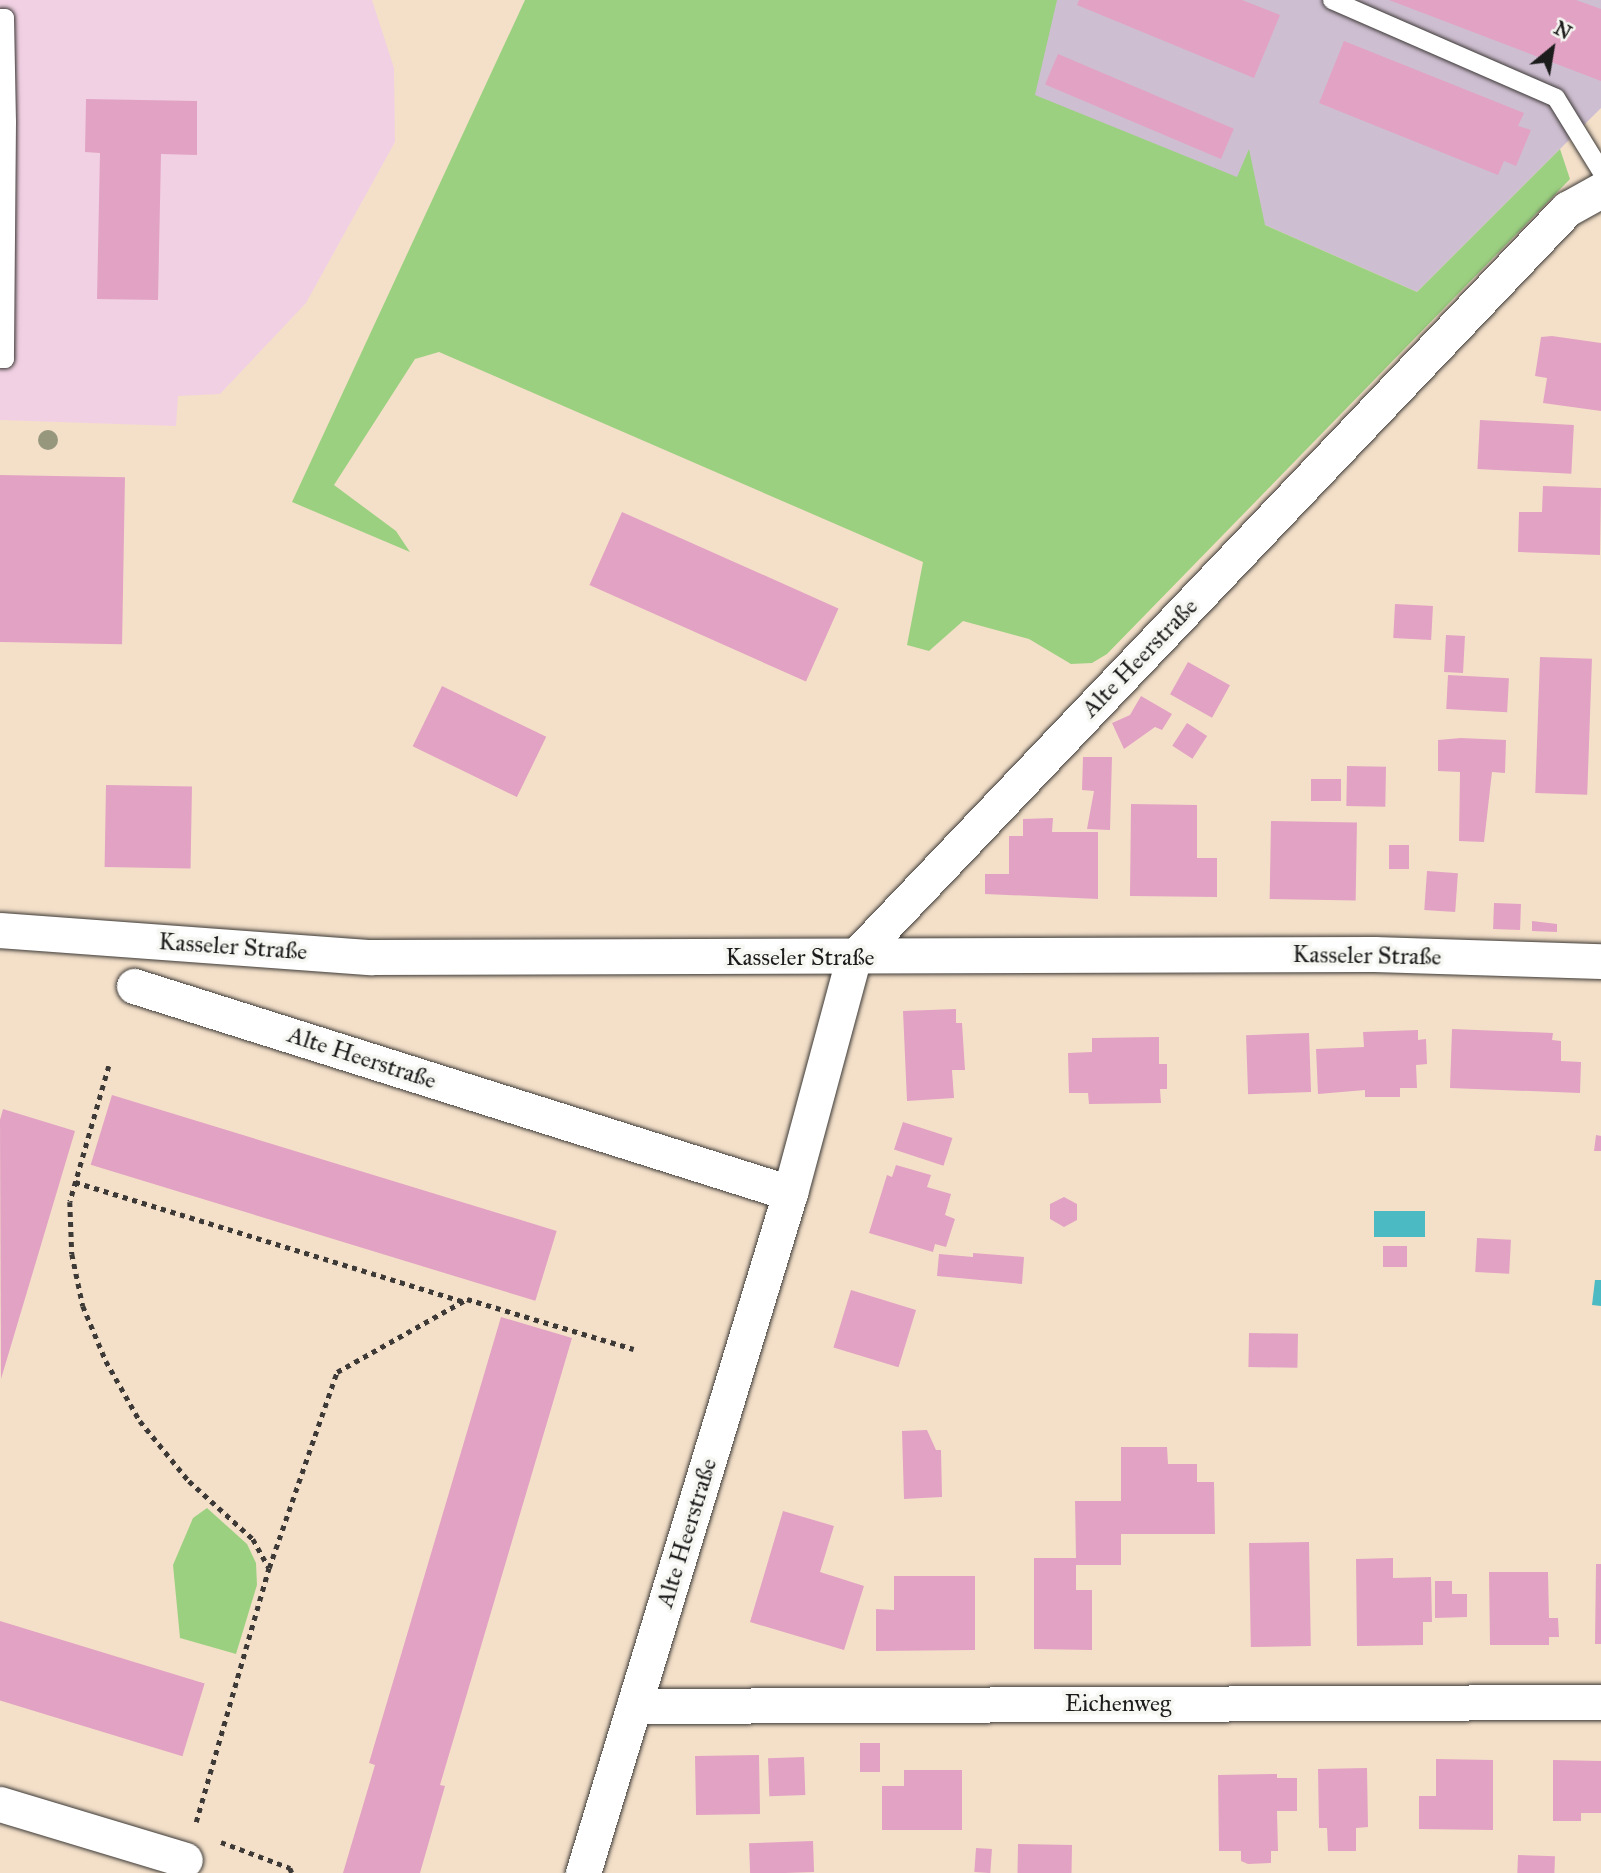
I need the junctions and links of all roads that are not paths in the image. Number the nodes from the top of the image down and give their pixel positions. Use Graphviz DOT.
graph roads {
  1 [pos="1332,0"];
  2 [pos="0,18"];
  3 [pos="1601,171"];
  4 [pos="1601,190"];
  5 [pos="0,359"];
  6 [pos="0,930"];
  7 [pos="853,959"];
  8 [pos="1601,961"];
  9 [pos="134,986"];
  10 [pos="790,1193"];
  11 [pos="1601,1702"];
  12 [pos="634,1706"];
  13 [pos="0,1804"];
  14 [pos="189,1846"];
  15 [pos="583,1873"];
  1 -- 3 [label="lane"];
  2 -- 5 [label="lane"];
  4 -- 7 [label="street, Alte Heerstraße"];
  6 -- 7 [label="street, Kasseler Straße"];
  7 -- 8 [label="street, Kasseler Straße"];
  7 -- 10 [label="street, Alte Heerstraße"];
  9 -- 10 [label="street, Alte Heerstraße"];
  10 -- 12 [label="street, Alte Heerstraße"];
  11 -- 12 [label="street, Eichenweg"];
  12 -- 15 [label="street, Alte Heerstraße"];
  13 -- 14 [label="street"];
}
